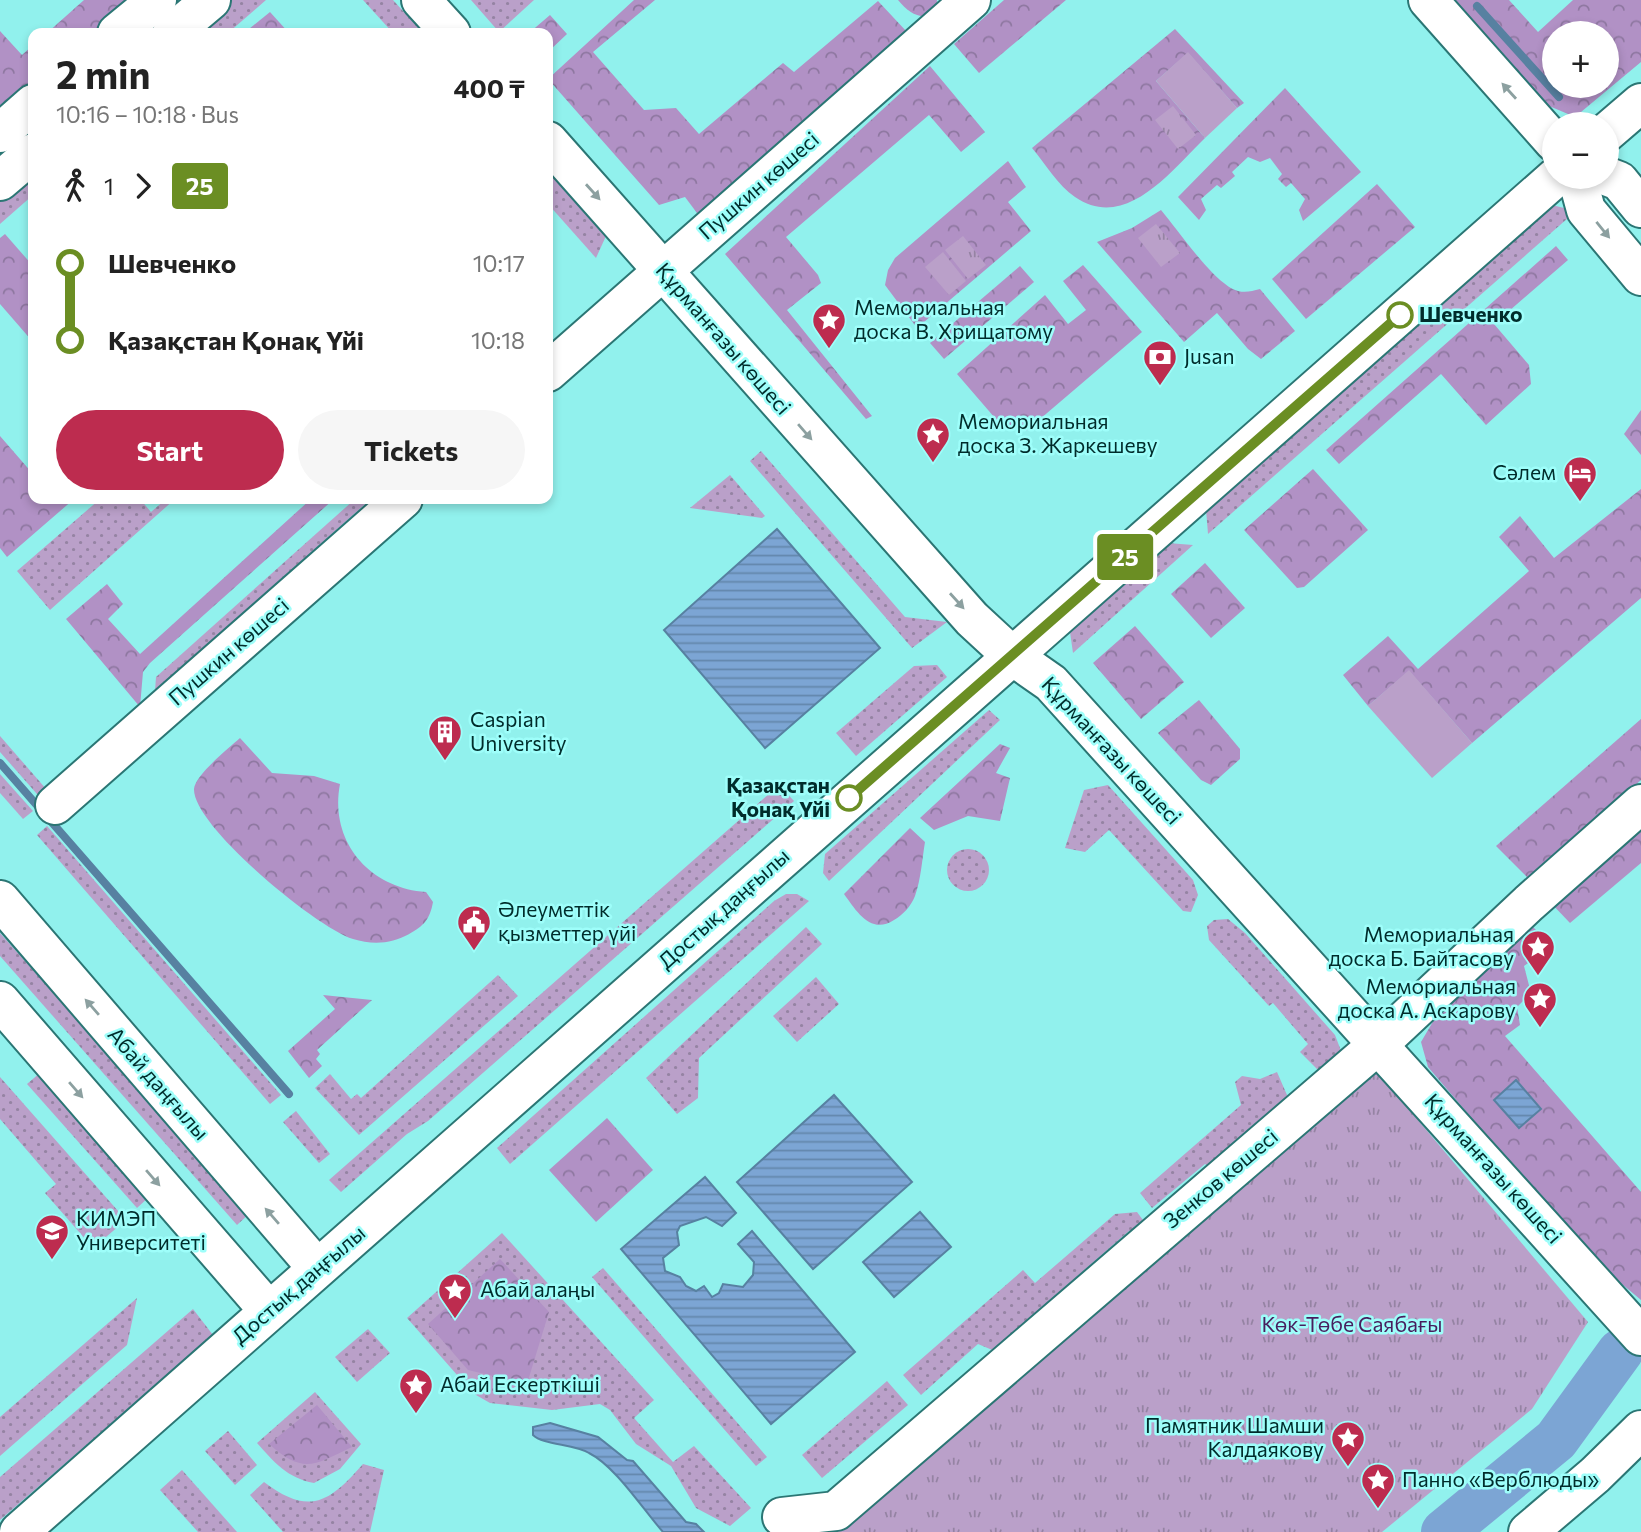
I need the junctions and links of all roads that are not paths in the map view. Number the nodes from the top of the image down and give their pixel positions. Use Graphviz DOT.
graph roads {
  1 [pos="157,0"];
  2 [pos="211,0"];
  3 [pos="421,0"];
  4 [pos="971,0"];
  5 [pos="1428,0"];
  6 [pos="123,28"];
  7 [pos="178,28"];
  8 [pos="446,28"];
  9 [pos="1641,103"];
  10 [pos="28,108"];
  11 [pos="1619,122"];
  12 [pos="1542,128"];
  13 [pos="0,133"];
  14 [pos="553,147"];
  15 [pos="28,157"];
  16 [pos="0,181"];
  17 [pos="1619,181"];
  18 [pos="1542,189"];
  19 [pos="1580,189"];
  20 [pos="1641,208"];
  21 [pos="663,270"];
  22 [pos="1641,276"];
  23 [pos="553,368"];
  24 [pos="397,504"];
  25 [pos="1011,655"];
  26 [pos="1641,804"];
  27 [pos="55,805"];
  28 [pos="0,900"];
  29 [pos="0,1002"];
  30 [pos="1380,1043"];
  31 [pos="317,1268"];
  32 [pos="269,1311"];
  33 [pos="1641,1336"];
  34 [pos="1641,1430"];
  35 [pos="782,1517"];
  36 [pos="19,1532"];
  37 [pos="1528,1532"];
  1 -- 6 [label="street"];
  2 -- 7 [label="street"];
  3 -- 8 [label="street"];
  4 -- 21 [label="street, Пушкин көшесі"];
  12 -- 5 [label="street, one-way"];
  9 -- 11 [label="street"];
  10 -- 13 [label="street"];
  14 -- 21 [label="street, Құрманғазы көшесі, one-way"];
  15 -- 16 [label="street"];
  17 -- 20 [label="street"];
  18 -- 25 [label="street, Достық даңғылы"];
  19 -- 22 [label="street, one-way"];
  21 -- 23 [label="street, Пушкин көшесі"];
  21 -- 25 [label="street, Құрманғазы көшесі, one-way"];
  24 -- 27 [label="street, Пушкин көшесі"];
  25 -- 30 [label="street, Құрманғазы көшесі"];
  25 -- 31 [label="street, Достық даңғылы"];
  26 -- 30 [label="street, Зенков көшесі"];
  31 -- 28 [label="street, Абай даңғылы, one-way"];
  29 -- 32 [label="street, one-way"];
  30 -- 33 [label="street, Құрманғазы көшесі"];
  30 -- 35 [label="street, Зенков көшесі"];
  31 -- 32 [label="street, Достық даңғылы"];
  32 -- 36 [label="street, Достық даңғылы"];
  34 -- 37 [label="street"];
}
